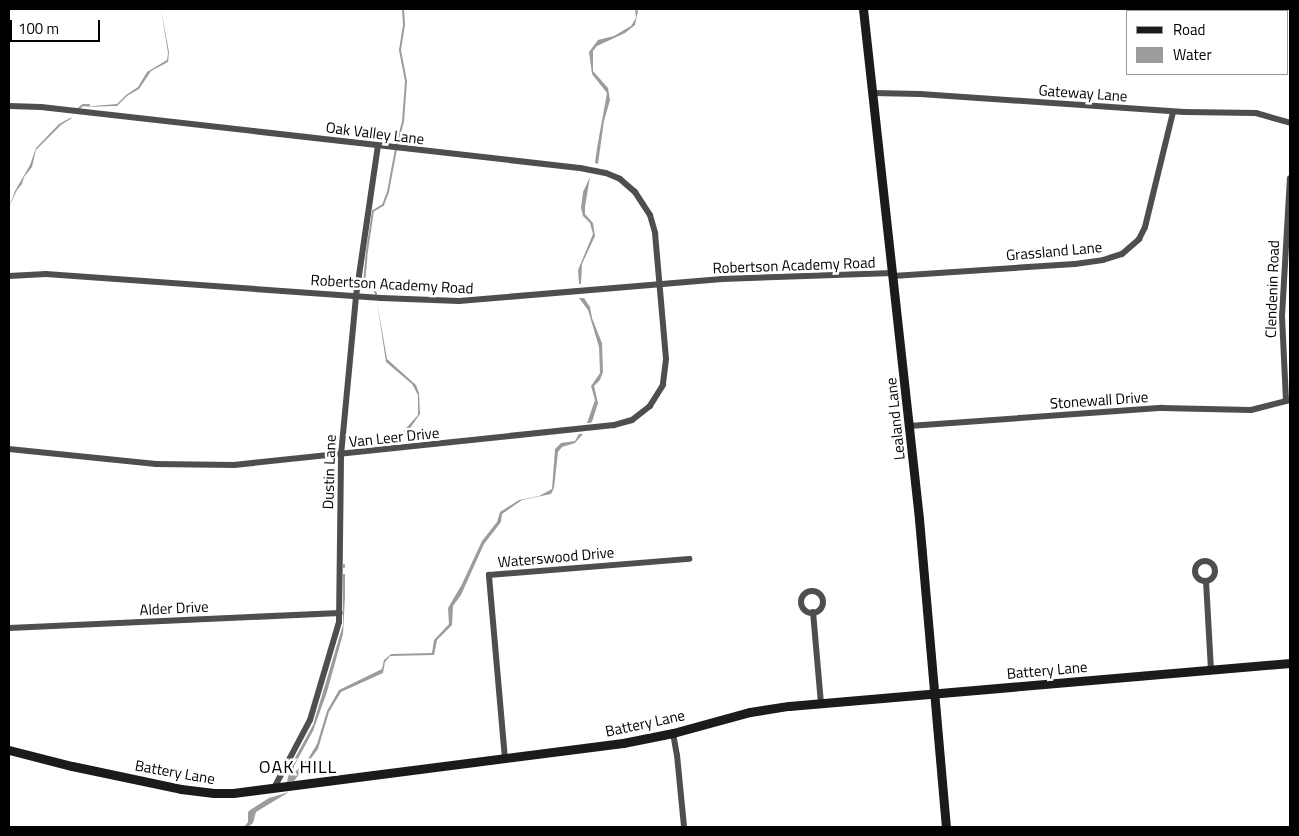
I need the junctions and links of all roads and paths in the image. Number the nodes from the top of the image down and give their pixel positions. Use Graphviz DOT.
graph roads {
  1 [pos="863,9"];
  2 [pos="873,93"];
  3 [pos="9,106"];
  4 [pos="1173,112"];
  5 [pos="1290,123"];
  6 [pos="378,146"];
  7 [pos="1290,178"];
  8 [pos="893,275"];
  9 [pos="9,276"];
  10 [pos="660,284"];
  11 [pos="356,296"];
  12 [pos="1288,401"];
  13 [pos="909,426"];
  14 [pos="9,449"];
  15 [pos="341,455"];
  16 [pos="689,559"];
  17 [pos="1206,582"];
  18 [pos="812,612"];
  19 [pos="340,613"];
  20 [pos="9,628"];
  21 [pos="1290,663"];
  22 [pos="1211,670"];
  23 [pos="935,693"];
  24 [pos="821,703"];
  25 [pos="673,733"];
  26 [pos="9,750"];
  27 [pos="505,759"];
  28 [pos="274,788"];
  29 [pos="684,827"];
  30 [pos="946,827"];
  1 -- 2 [label="main road, Lealand Lane"];
  2 -- 4 [label="street, Gateway Lane"];
  2 -- 8 [label="main road, Lealand Lane"];
  3 -- 6 [label="street, Oak Valley Lane"];
  4 -- 5 [label="street, Gateway Lane"];
  4 -- 8 [label="street, Grassland Lane"];
  6 -- 10 [label="street, Oak Valley Lane"];
  6 -- 11 [label="street, Dustin Lane"];
  7 -- 12 [label="street, Clendenin Road"];
  8 -- 10 [label="street, Robertson Academy Road"];
  8 -- 13 [label="main road, Lealand Lane"];
  9 -- 11 [label="street, Robertson Academy Road"];
  10 -- 11 [label="street, Robertson Academy Road"];
  10 -- 15 [label="street, Van Leer Drive"];
  11 -- 15 [label="street, Dustin Lane"];
  12 -- 13 [label="street, Stonewall Drive"];
  13 -- 23 [label="main road, Lealand Lane"];
  14 -- 15 [label="street, Van Leer Drive"];
  15 -- 19 [label="street, Dustin Lane"];
  16 -- 27 [label="street, Waterswood Drive"];
  17 -- 22 [label="street"];
  18 -- 24 [label="street"];
  19 -- 20 [label="street, Alder Drive"];
  19 -- 28 [label="street, Dustin Lane"];
  21 -- 22 [label="main road, Battery Lane"];
  22 -- 23 [label="main road, Battery Lane"];
  23 -- 24 [label="main road, Battery Lane"];
  23 -- 30 [label="main road, Lealand Lane"];
  24 -- 25 [label="main road, Battery Lane"];
  25 -- 27 [label="main road, Battery Lane"];
  25 -- 29 [label="street"];
  26 -- 28 [label="main road, Battery Lane"];
  27 -- 28 [label="main road, Battery Lane"];
}
